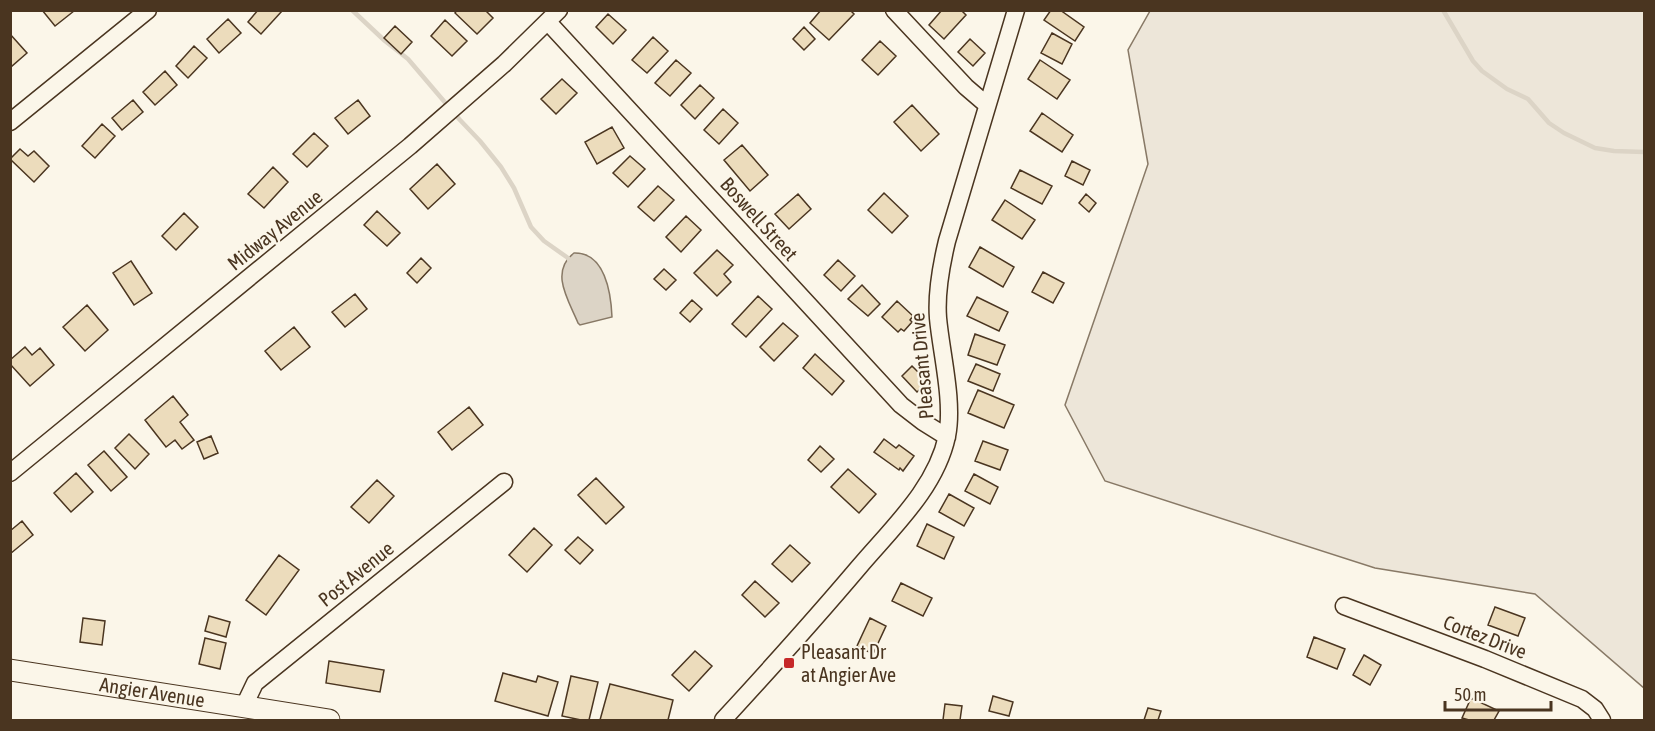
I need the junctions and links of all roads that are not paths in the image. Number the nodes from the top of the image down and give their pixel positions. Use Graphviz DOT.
graph roads {
  1 [pos="148,10"];
  2 [pos="894,10"];
  3 [pos="1016,10"];
  4 [pos="554,16"];
  5 [pos="987,105"];
  6 [pos="10,122"];
  7 [pos="947,437"];
  8 [pos="10,473"];
  9 [pos="504,482"];
  10 [pos="1344,606"];
  11 [pos="10,670"];
  12 [pos="244,706"];
  13 [pos="329,720"];
  14 [pos="723,720"];
  15 [pos="1602,720"];
  1 -- 6 [label="street"];
  2 -- 5 [label="street"];
  3 -- 5 [label="street, Pleasant Drive"];
  4 -- 7 [label="street, Boswell Street"];
  4 -- 8 [label="street, Midway Avenue"];
  5 -- 7 [label="street, Pleasant Drive"];
  7 -- 14 [label="street, Pleasant Drive"];
  9 -- 12 [label="street, Post Avenue"];
  10 -- 15 [label="street, Cortez Drive"];
  11 -- 12 [label="main road, Angier Avenue"];
  12 -- 13 [label="main road, Angier Avenue"];
}
